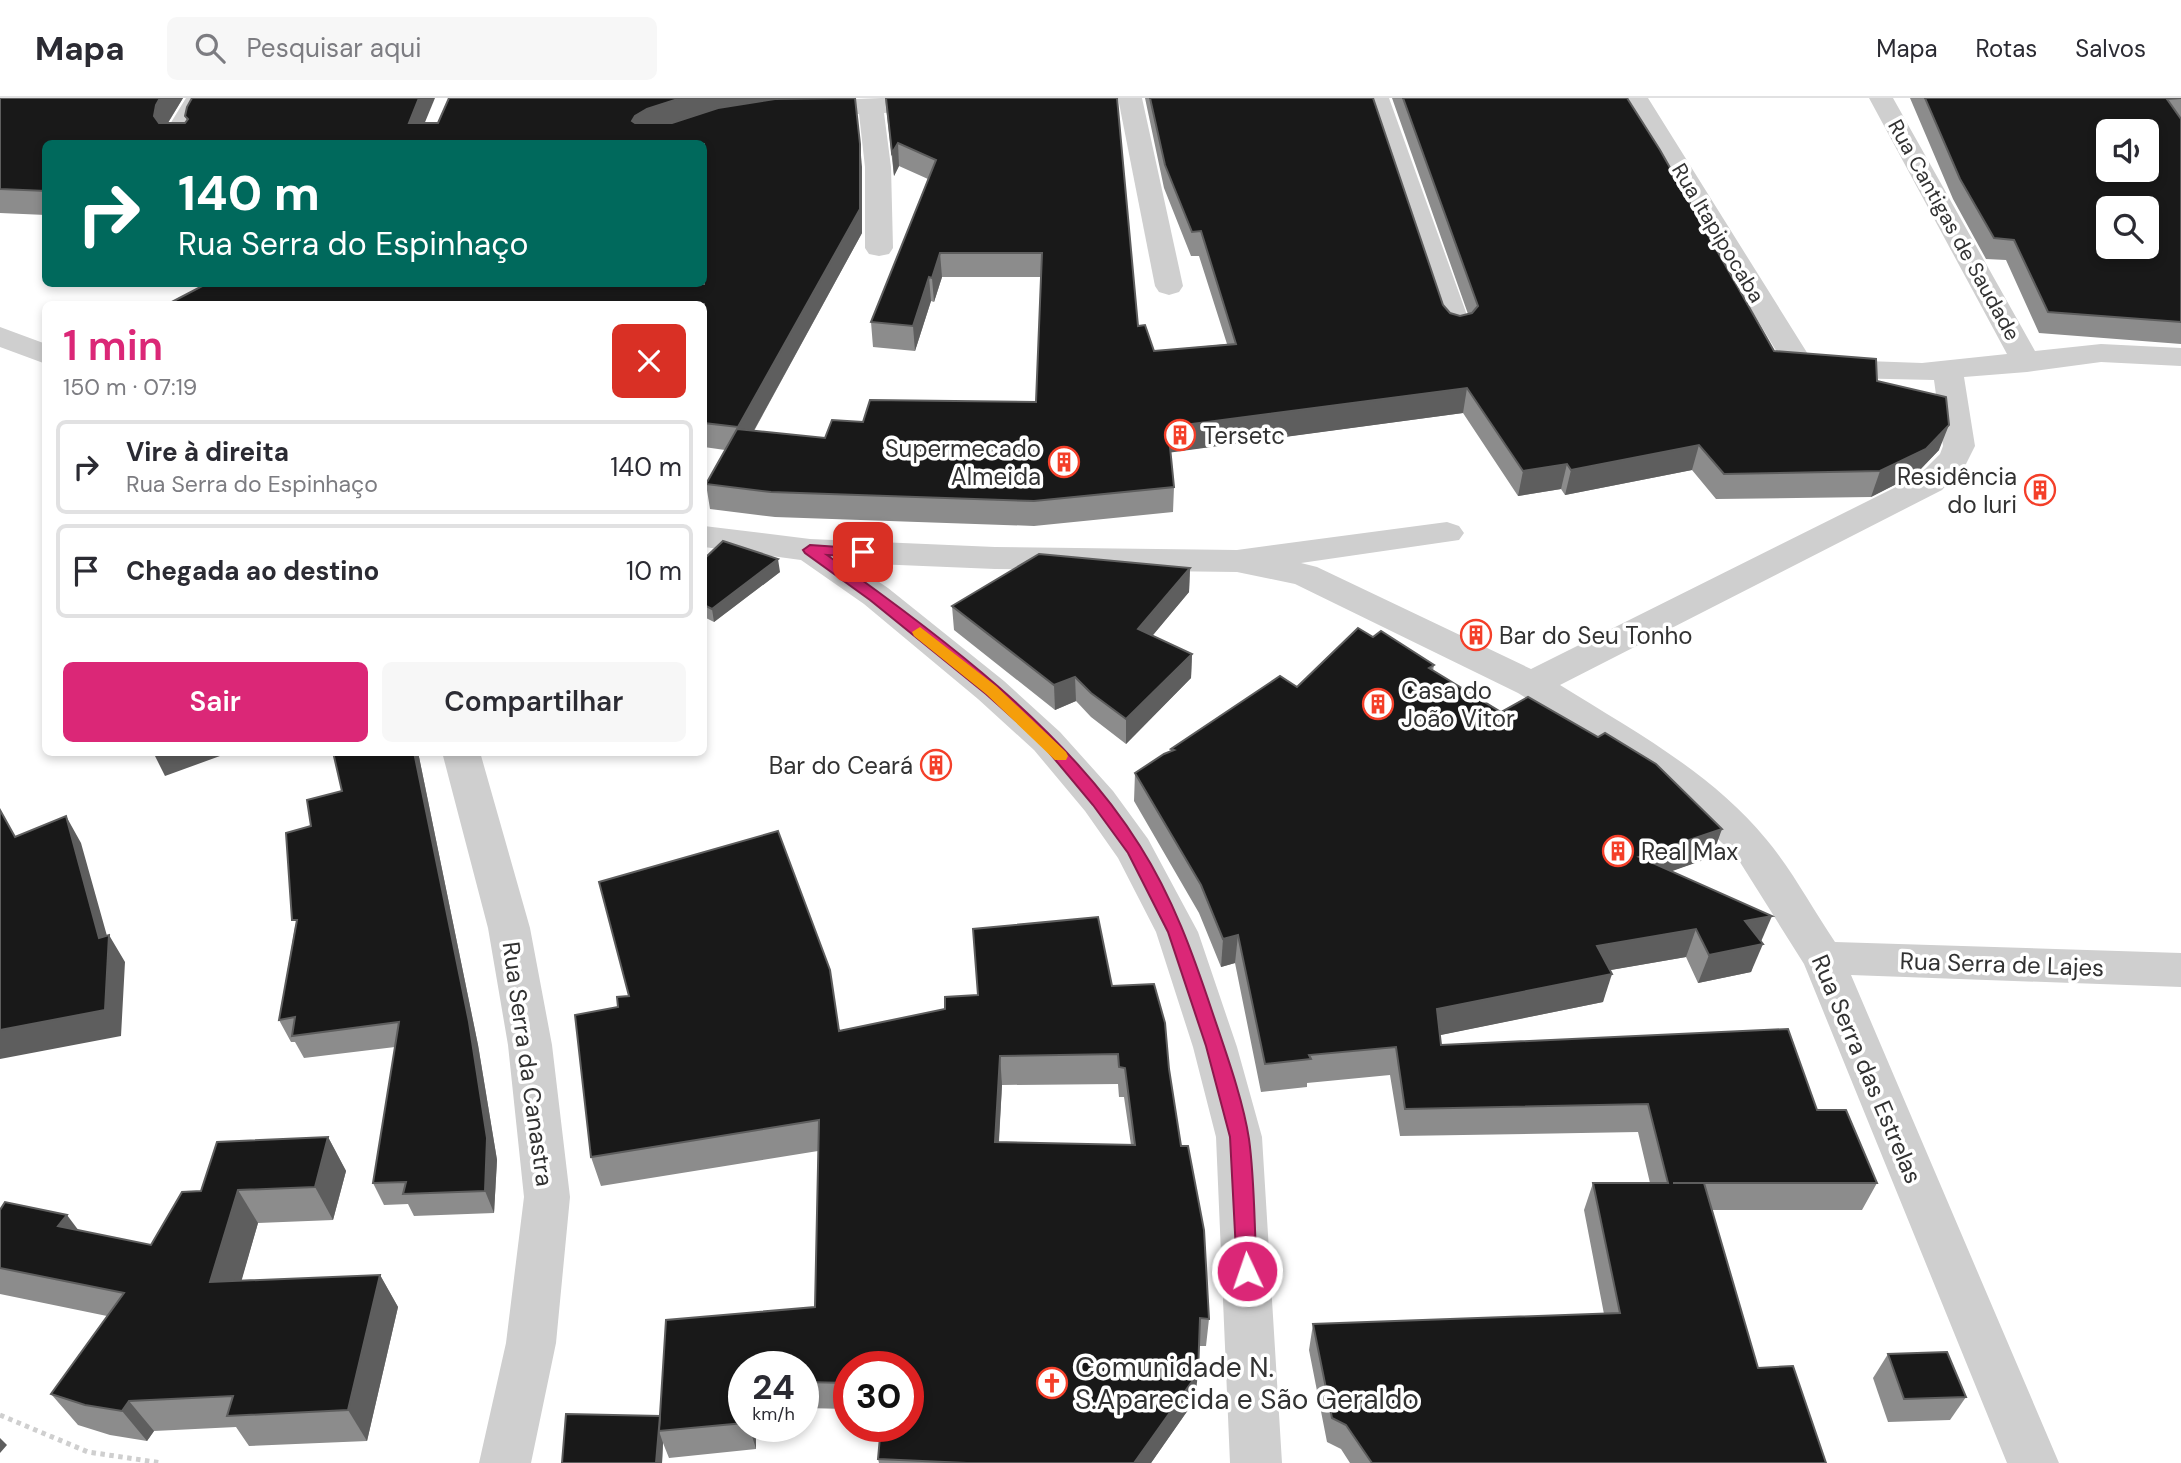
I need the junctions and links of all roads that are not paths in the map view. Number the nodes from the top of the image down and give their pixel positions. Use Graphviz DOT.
graph roads {
  1 [pos="198,98"];
  2 [pos="1130,98"];
  3 [pos="1377,98"];
  4 [pos="1636,98"];
  5 [pos="1881,98"];
  6 [pos="964,102"];
  7 [pos="871,106"];
  8 [pos="778,111"];
  9 [pos="178,140"];
  10 [pos="879,248"];
  11 [pos="1169,286"];
  12 [pos="1457,329"];
  13 [pos="0,336"];
  14 [pos="42,353"];
  15 [pos="2181,357"];
  16 [pos="2027,363"];
  17 [pos="1947,368"];
  18 [pos="1447,533"];
  19 [pos="707,537"];
  20 [pos="810,550"];
  21 [pos="1237,561"];
  22 [pos="1531,684"];
  23 [pos="462,756"];
  24 [pos="1823,958"];
  25 [pos="2181,970"];
  26 [pos="505,1463"];
  27 [pos="1256,1463"];
  28 [pos="2033,1463"];
  1 -- 9 [label="street"];
  2 -- 11 [label="street"];
  3 -- 12 [label="street"];
  4 -- 17 [label="street, Rua Itapipocaba"];
  5 -- 16 [label="street, Rua Cantigas de Saudade"];
  6 -- 7 [label="street"];
  7 -- 8 [label="street"];
  7 -- 10 [label="street"];
  13 -- 14 [label="street"];
  15 -- 16 [label="street"];
  16 -- 17 [label="street"];
  17 -- 22 [label="street"];
  18 -- 21 [label="street"];
  19 -- 20 [label="street"];
  20 -- 21 [label="street"];
  20 -- 27 [label="street"];
  21 -- 22 [label="street, Rua Serra das Estrelas"];
  22 -- 24 [label="street, Rua Serra das Estrelas"];
  23 -- 26 [label="street, Rua Serra da Canastra"];
  24 -- 25 [label="street, Rua Serra de Lajes"];
  24 -- 28 [label="street, Rua Serra das Estrelas"];
}
